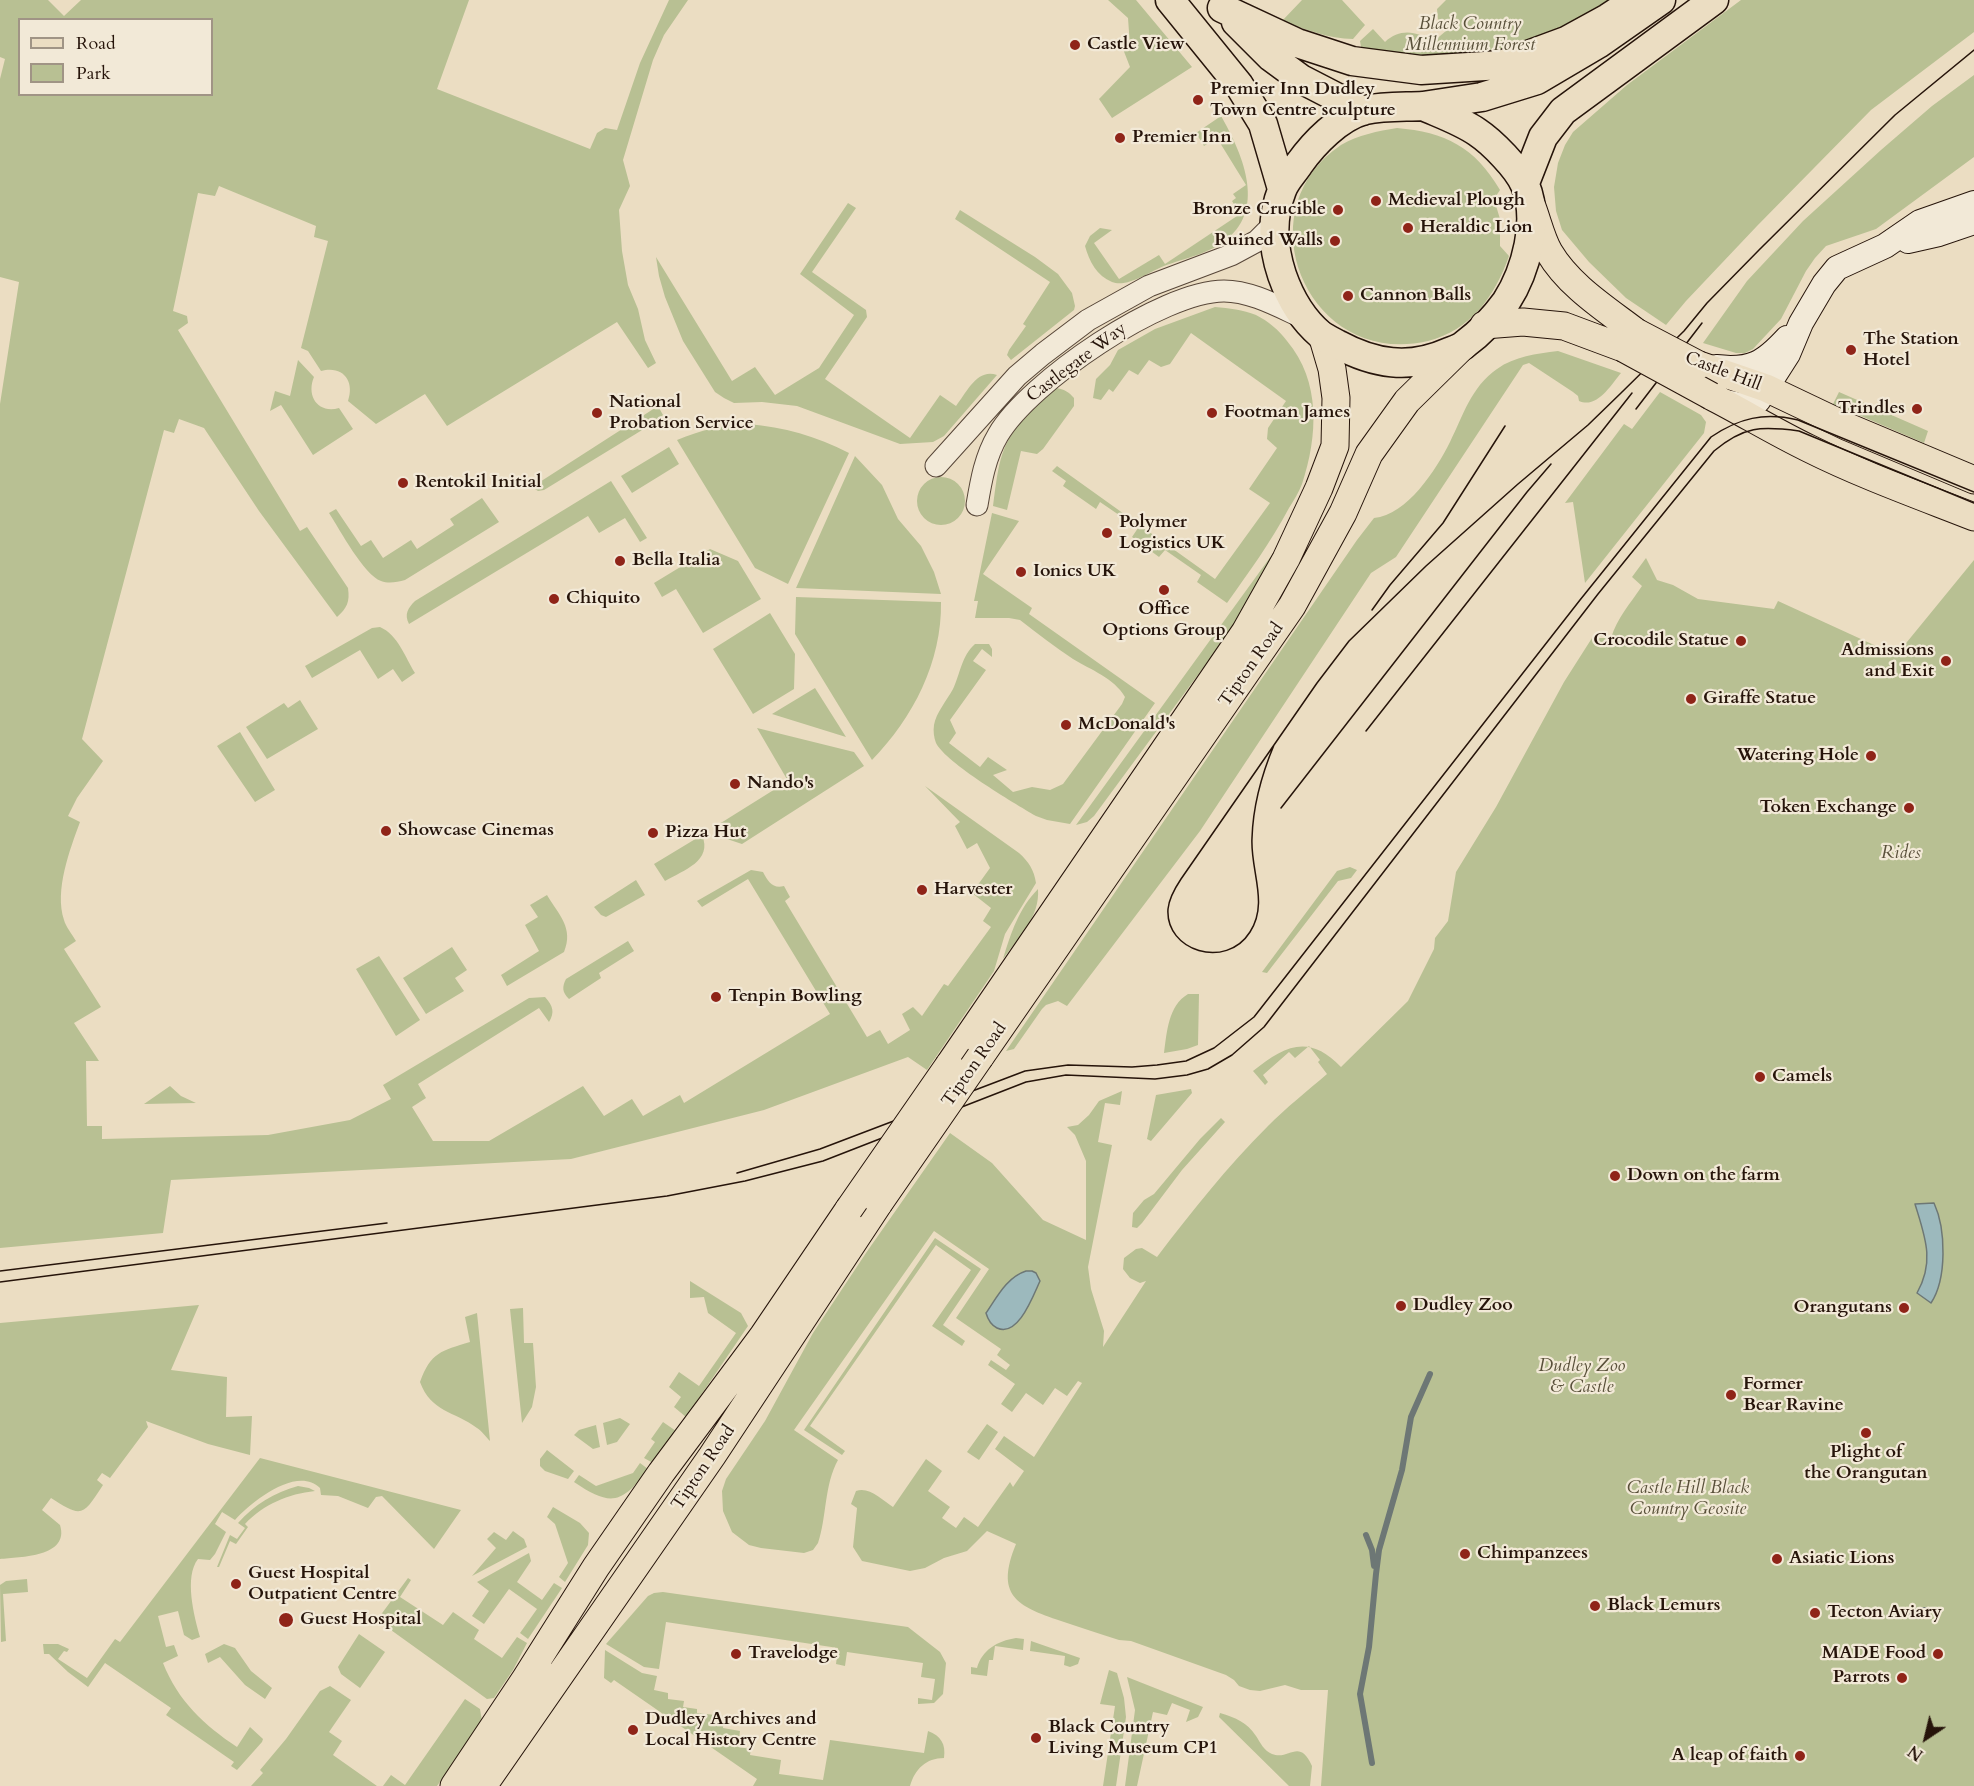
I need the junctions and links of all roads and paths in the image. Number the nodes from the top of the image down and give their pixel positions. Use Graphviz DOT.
graph roads {
  1 [pos="1170,0"];
  2 [pos="1635,0"];
  3 [pos="1661,0"];
  4 [pos="1714,0"];
  5 [pos="1217,4"];
  6 [pos="1424,106"];
  7 [pos="1364,111"];
  8 [pos="1282,189"];
  9 [pos="1526,190"];
  10 [pos="1974,203"];
  11 [pos="1974,222"];
  12 [pos="1275,223"];
  13 [pos="1885,246"];
  14 [pos="1801,323"];
  15 [pos="1484,325"];
  16 [pos="1314,327"];
  17 [pos="1630,340"];
  18 [pos="1464,345"];
  19 [pos="1716,381"];
  20 [pos="1766,388"];
  21 [pos="936,466"];
  22 [pos="1974,480"];
  23 [pos="977,505"];
  24 [pos="1974,517"];
  25 [pos="823,1268"];
  26 [pos="633,1544"];
  27 [pos="454,1786"];
  28 [pos="483,1786"];
  1 -- 8 [label="highway"];
  2 -- 5 [label="highway"];
  3 -- 6 [label="highway"];
  4 -- 9 [label="highway"];
  5 -- 7 [label="highway"];
  6 -- 7 [label="highway"];
  6 -- 9 [label="highway"];
  7 -- 8 [label="highway"];
  8 -- 12 [label="highway"];
  9 -- 15 [label="highway"];
  9 -- 17 [label="main road, Castle Hill"];
  10 -- 13 [label="main road"];
  11 -- 13 [label="main road"];
  12 -- 16 [label="highway"];
  12 -- 21 [label="street, Castlegate Way"];
  13 -- 14 [label="main road"];
  14 -- 19 [label="main road"];
  14 -- 20 [label="main road"];
  15 -- 17 [label="main road, Castle Hill"];
  15 -- 18 [label="highway"];
  16 -- 18 [label="highway"];
  16 -- 23 [label="street, Castlegate Way"];
  16 -- 25 [label="main road, Tipton Road, bridge"];
  17 -- 19 [label="main road, Castle Hill, bridge"];
  18 -- 25 [label="main road, Tipton Road, bridge"];
  19 -- 20 [label="main road, Castle Hill"];
  19 -- 24 [label="main road, Castle Hill"];
  20 -- 22 [label="main road, Castle Hill"];
  25 -- 26 [label="main road, Tipton Road"];
  26 -- 27 [label="main road, Tipton Road"];
  26 -- 28 [label="main road, Tipton Road"];
}
